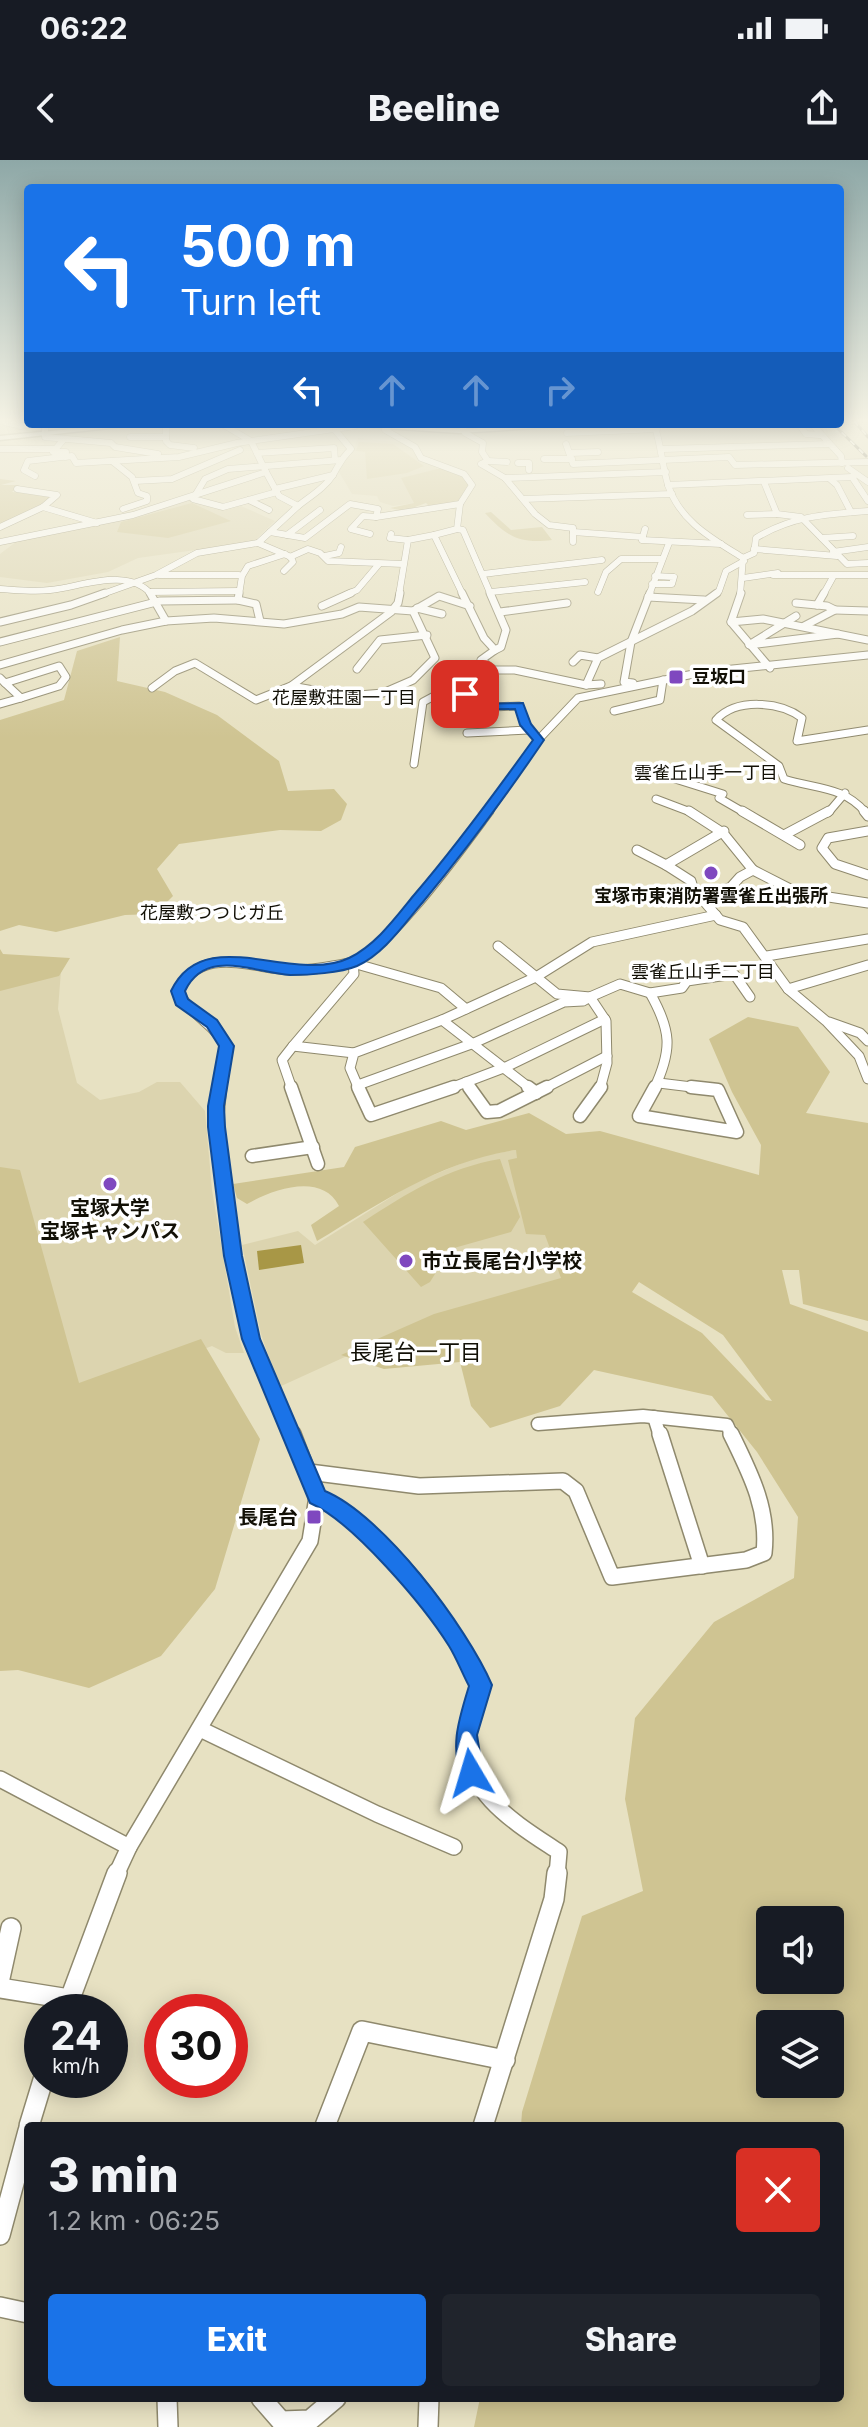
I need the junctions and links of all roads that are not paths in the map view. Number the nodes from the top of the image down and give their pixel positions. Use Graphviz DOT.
graph roads {
  1 [pos="427,526"];
  2 [pos="79,527"];
  3 [pos="276,527"];
  4 [pos="298,527"];
  5 [pos="319,527"];
  6 [pos="353,527"];
  7 [pos="388,527"];
  8 [pos="563,527"];
  9 [pos="694,527"];
  10 [pos="775,527"];
  11 [pos="811,527"];
  12 [pos="457,529"];
  13 [pos="0,530"];
  14 [pos="270,532"];
  15 [pos="573,532"];
  16 [pos="644,533"];
  17 [pos="370,534"];
  18 [pos="287,535"];
  19 [pos="430,536"];
  20 [pos="706,536"];
  21 [pos="822,538"];
  22 [pos="15,540"];
  23 [pos="408,540"];
  24 [pos="868,540"];
  25 [pos="0,542"];
  26 [pos="573,542"];
  27 [pos="258,543"];
  28 [pos="669,543"];
  29 [pos="720,543"];
  30 [pos="341,547"];
  31 [pos="868,547"];
  32 [pos="754,548"];
  33 [pos="770,551"];
  34 [pos="835,554"];
  35 [pos="288,556"];
  36 [pos="325,556"];
  37 [pos="661,559"];
  38 [pos="602,560"];
  39 [pos="743,560"];
  40 [pos="773,560"];
  41 [pos="868,563"];
  42 [pos="379,564"];
  43 [pos="403,564"];
  44 [pos="207,565"];
  45 [pos="792,568"];
  46 [pos="284,571"];
  47 [pos="483,574"];
  48 [pos="156,575"];
  49 [pos="204,575"];
  50 [pos="239,575"];
  51 [pos="773,575"];
  52 [pos="868,575"];
  53 [pos="833,577"];
  54 [pos="743,578"];
  55 [pos="136,581"];
  56 [pos="585,582"];
  57 [pos="0,589"];
  58 [pos="239,591"];
  59 [pos="149,592"];
  60 [pos="491,592"];
  61 [pos="598,592"];
  62 [pos="648,597"];
  63 [pos="238,600"];
  64 [pos="704,600"];
  65 [pos="160,601"];
  66 [pos="797,601"];
  67 [pos="819,602"];
  68 [pos="567,603"];
  69 [pos="322,606"];
  70 [pos="470,606"];
  71 [pos="415,610"];
  72 [pos="835,610"];
  73 [pos="868,611"];
  74 [pos="391,612"];
  75 [pos="500,612"];
  76 [pos="442,614"];
  77 [pos="796,616"];
  78 [pos="24,617"];
  79 [pos="166,621"];
  80 [pos="260,621"];
  81 [pos="0,622"];
  82 [pos="731,622"];
  83 [pos="785,623"];
  84 [pos="804,626"];
  85 [pos="36,632"];
  86 [pos="838,634"];
  87 [pos="427,635"];
  88 [pos="857,638"];
  89 [pos="868,640"];
  90 [pos="0,642"];
  91 [pos="631,642"];
  92 [pos="749,645"];
  93 [pos="49,650"];
  94 [pos="495,650"];
  95 [pos="868,652"];
  96 [pos="598,658"];
  97 [pos="573,662"];
  98 [pos="550,663"];
  99 [pos="0,665"];
  100 [pos="770,668"];
  101 [pos="357,669"];
  102 [pos="494,670"];
  103 [pos="542,676"];
  104 [pos="663,680"];
  105 [pos="3,681"];
  106 [pos="624,682"];
  107 [pos="641,684"];
  108 [pos="586,685"];
  109 [pos="291,686"];
  110 [pos="453,686"];
  111 [pos="152,688"];
  112 [pos="21,698"];
  113 [pos="0,704"];
  114 [pos="614,711"];
  115 [pos="528,730"];
  116 [pos="868,730"];
  117 [pos="467,733"];
  118 [pos="539,740"];
  119 [pos="414,764"];
  120 [pos="672,778"];
  121 [pos="845,793"];
  122 [pos="656,799"];
  123 [pos="723,800"];
  124 [pos="697,813"];
  125 [pos="868,816"];
  126 [pos="724,831"];
  127 [pos="868,831"];
  128 [pos="784,835"];
  129 [pos="800,845"];
  130 [pos="637,850"];
  131 [pos="666,865"];
  132 [pos="753,870"];
  133 [pos="868,875"];
  134 [pos="702,899"];
  135 [pos="868,903"];
  136 [pos="716,915"];
  137 [pos="868,939"];
  138 [pos="498,946"];
  139 [pos="767,956"];
  140 [pos="353,963"];
  141 [pos="868,965"];
  142 [pos="536,977"];
  143 [pos="788,989"];
  144 [pos="650,993"];
  145 [pos="590,997"];
  146 [pos="750,997"];
  147 [pos="466,1009"];
  148 [pos="605,1019"];
  149 [pos="442,1020"];
  150 [pos="826,1021"];
  151 [pos="868,1041"];
  152 [pos="474,1043"];
  153 [pos="293,1046"];
  154 [pos="354,1053"];
  155 [pos="607,1056"];
  156 [pos="506,1067"];
  157 [pos="867,1074"];
  158 [pos="466,1082"];
  159 [pos="659,1083"];
  160 [pos="358,1085"];
  161 [pos="536,1093"];
  162 [pos="580,1116"];
  163 [pos="313,1147"];
  164 [pos="252,1156"];
  165 [pos="318,1164"];
  166 [pos="654,1417"];
  167 [pos="538,1424"];
  168 [pos="309,1472"];
  169 [pos="317,1497"];
  170 [pos="702,1566"];
  171 [pos="200,1729"];
  172 [pos="0,1779"];
  173 [pos="129,1847"];
  174 [pos="454,1847"];
  175 [pos="11,1928"];
  176 [pos="0,1978"];
  177 [pos="0,1988"];
  178 [pos="24,1994"];
  179 [pos="71,1994"];
  180 [pos="505,2060"];
  181 [pos="38,2098"];
  182 [pos="31,2122"];
  183 [pos="327,2122"];
  184 [pos="484,2122"];
  185 [pos="24,2146"];
  186 [pos="0,2235"];
  187 [pos="0,2307"];
  188 [pos="24,2312"];
  189 [pos="167,2402"];
  190 [pos="264,2402"];
  191 [pos="331,2402"];
  192 [pos="429,2402"];
  193 [pos="168,2427"];
  194 [pos="428,2427"];
  1 -- 19 [label="street"];
  2 -- 22 [label="street"];
  3 -- 14 [label="street"];
  4 -- 18 [label="street"];
  5 -- 18 [label="street"];
  6 -- 17 [label="street"];
  7 -- 23 [label="street"];
  8 -- 15 [label="street"];
  9 -- 20 [label="street"];
  10 -- 32 [label="street"];
  11 -- 21 [label="street"];
  12 -- 19 [label="street"];
  12 -- 47 [label="street"];
  13 -- 22 [label="street"];
  14 -- 18 [label="street"];
  14 -- 27 [label="street"];
  15 -- 16 [label="street"];
  15 -- 26 [label="street"];
  16 -- 20 [label="street"];
  16 -- 28 [label="street"];
  19 -- 23 [label="street"];
  19 -- 70 [label="street"];
  20 -- 29 [label="street"];
  21 -- 24 [label="street"];
  21 -- 34 [label="street"];
  22 -- 25 [label="street"];
  23 -- 43 [label="street"];
  27 -- 35 [label="street"];
  27 -- 48 [label="street"];
  28 -- 29 [label="street"];
  28 -- 37 [label="street"];
  29 -- 32 [label="street"];
  29 -- 39 [label="street"];
  30 -- 36 [label="street"];
  31 -- 34 [label="street"];
  32 -- 33 [label="street"];
  32 -- 39 [label="street"];
  33 -- 34 [label="street"];
  33 -- 40 [label="street"];
  34 -- 41 [label="street"];
  35 -- 36 [label="street"];
  35 -- 46 [label="street"];
  35 -- 50 [label="street"];
  36 -- 42 [label="street"];
  37 -- 61 [label="street"];
  37 -- 62 [label="street"];
  38 -- 47 [label="street"];
  39 -- 54 [label="street"];
  39 -- 64 [label="street"];
  42 -- 43 [label="street"];
  42 -- 69 [label="street"];
  43 -- 74 [label="street"];
  44 -- 49 [label="street"];
  45 -- 51 [label="street"];
  47 -- 60 [label="street"];
  48 -- 49 [label="street"];
  48 -- 55 [label="street"];
  49 -- 50 [label="street"];
  50 -- 58 [label="street"];
  51 -- 53 [label="street"];
  51 -- 54 [label="street"];
  52 -- 53 [label="street"];
  53 -- 67 [label="street"];
  54 -- 82 [label="street"];
  55 -- 57 [label="street"];
  55 -- 59 [label="street"];
  55 -- 78 [label="street"];
  56 -- 60 [label="street"];
  58 -- 59 [label="street"];
  58 -- 63 [label="street"];
  59 -- 65 [label="street"];
  60 -- 75 [label="street"];
  62 -- 64 [label="street"];
  62 -- 91 [label="street"];
  63 -- 65 [label="street"];
  63 -- 80 [label="street"];
  64 -- 91 [label="street"];
  65 -- 79 [label="street"];
  65 -- 85 [label="street"];
  66 -- 67 [label="street"];
  67 -- 72 [label="street"];
  68 -- 75 [label="street"];
  70 -- 71 [label="street"];
  70 -- 94 [label="street"];
  71 -- 74 [label="street"];
  71 -- 76 [label="street"];
  71 -- 87 [label="street"];
  72 -- 73 [label="street"];
  72 -- 84 [label="street"];
  74 -- 80 [label="street"];
  74 -- 109 [label="street"];
  75 -- 94 [label="street"];
  77 -- 83 [label="street"];
  78 -- 81 [label="street"];
  78 -- 85 [label="street"];
  79 -- 80 [label="street"];
  79 -- 93 [label="street"];
  82 -- 83 [label="street"];
  82 -- 92 [label="street"];
  83 -- 84 [label="street"];
  83 -- 92 [label="street"];
  84 -- 86 [label="street"];
  85 -- 90 [label="street"];
  85 -- 93 [label="street"];
  86 -- 88 [label="street"];
  86 -- 92 [label="street"];
  87 -- 101 [label="street"];
  87 -- 109 [label="street"];
  88 -- 89 [label="street"];
  88 -- 95 [label="street"];
  91 -- 96 [label="street"];
  91 -- 106 [label="street"];
  92 -- 100 [label="street"];
  93 -- 99 [label="street"];
  94 -- 102 [label="street"];
  95 -- 100 [label="street"];
  96 -- 97 [label="street"];
  96 -- 108 [label="street"];
  98 -- 103 [label="street"];
  100 -- 104 [label="street"];
  102 -- 103 [label="street"];
  102 -- 110 [label="street"];
  103 -- 108 [label="street"];
  104 -- 107 [label="street"];
  104 -- 114 [label="street"];
  105 -- 112 [label="street"];
  105 -- 112 [label="street"];
  106 -- 107 [label="street"];
  106 -- 108 [label="street"];
  107 -- 118 [label="street"];
  109 -- 111 [label="street"];
  110 -- 115 [label="street"];
  110 -- 119 [label="street"];
  112 -- 113 [label="street"];
  115 -- 117 [label="street"];
  115 -- 118 [label="street"];
  116 -- 121 [label="street"];
  118 -- 140 [label="street"];
  120 -- 123 [label="street"];
  121 -- 125 [label="street"];
  121 -- 128 [label="street"];
  122 -- 124 [label="street"];
  123 -- 124 [label="street"];
  123 -- 128 [label="street"];
  124 -- 126 [label="street"];
  126 -- 131 [label="street"];
  126 -- 132 [label="street"];
  127 -- 133 [label="street"];
  128 -- 129 [label="street"];
  130 -- 131 [label="street"];
  131 -- 134 [label="street"];
  132 -- 134 [label="street"];
  132 -- 135 [label="street"];
  134 -- 136 [label="street"];
  136 -- 139 [label="street"];
  136 -- 142 [label="street"];
  137 -- 139 [label="street"];
  138 -- 142 [label="street"];
  139 -- 143 [label="street"];
  140 -- 147 [label="street"];
  140 -- 153 [label="street"];
  140 -- 168 [label="street"];
  141 -- 143 [label="street"];
  142 -- 145 [label="street"];
  142 -- 147 [label="street"];
  143 -- 150 [label="street"];
  144 -- 145 [label="street"];
  144 -- 146 [label="street"];
  144 -- 159 [label="street"];
  145 -- 148 [label="street"];
  145 -- 152 [label="street"];
  147 -- 149 [label="street"];
  148 -- 155 [label="street"];
  148 -- 156 [label="street"];
  149 -- 152 [label="street"];
  149 -- 154 [label="street"];
  150 -- 151 [label="street"];
  150 -- 157 [label="street"];
  152 -- 156 [label="street"];
  152 -- 160 [label="street"];
  153 -- 154 [label="street"];
  153 -- 163 [label="street"];
  154 -- 160 [label="street"];
  155 -- 161 [label="street"];
  155 -- 162 [label="street"];
  156 -- 158 [label="street"];
  156 -- 161 [label="street"];
  158 -- 160 [label="street"];
  158 -- 161 [label="street"];
  159 -- 159 [label="street"];
  163 -- 164 [label="street"];
  163 -- 165 [label="street"];
  166 -- 167 [label="street"];
  166 -- 170 [label="street"];
  166 -- 170 [label="street"];
  168 -- 169 [label="street"];
  168 -- 170 [label="street"];
  169 -- 171 [label="street"];
  169 -- 180 [label="street"];
  171 -- 173 [label="street"];
  171 -- 174 [label="street"];
  172 -- 173 [label="street"];
  173 -- 179 [label="street"];
  175 -- 176 [label="street"];
  177 -- 178 [label="street"];
  180 -- 183 [label="street"];
  180 -- 184 [label="street"];
  181 -- 182 [label="street"];
  185 -- 186 [label="street"];
  187 -- 188 [label="street"];
  189 -- 193 [label="street"];
  190 -- 191 [label="street"];
  192 -- 194 [label="street"];
}
